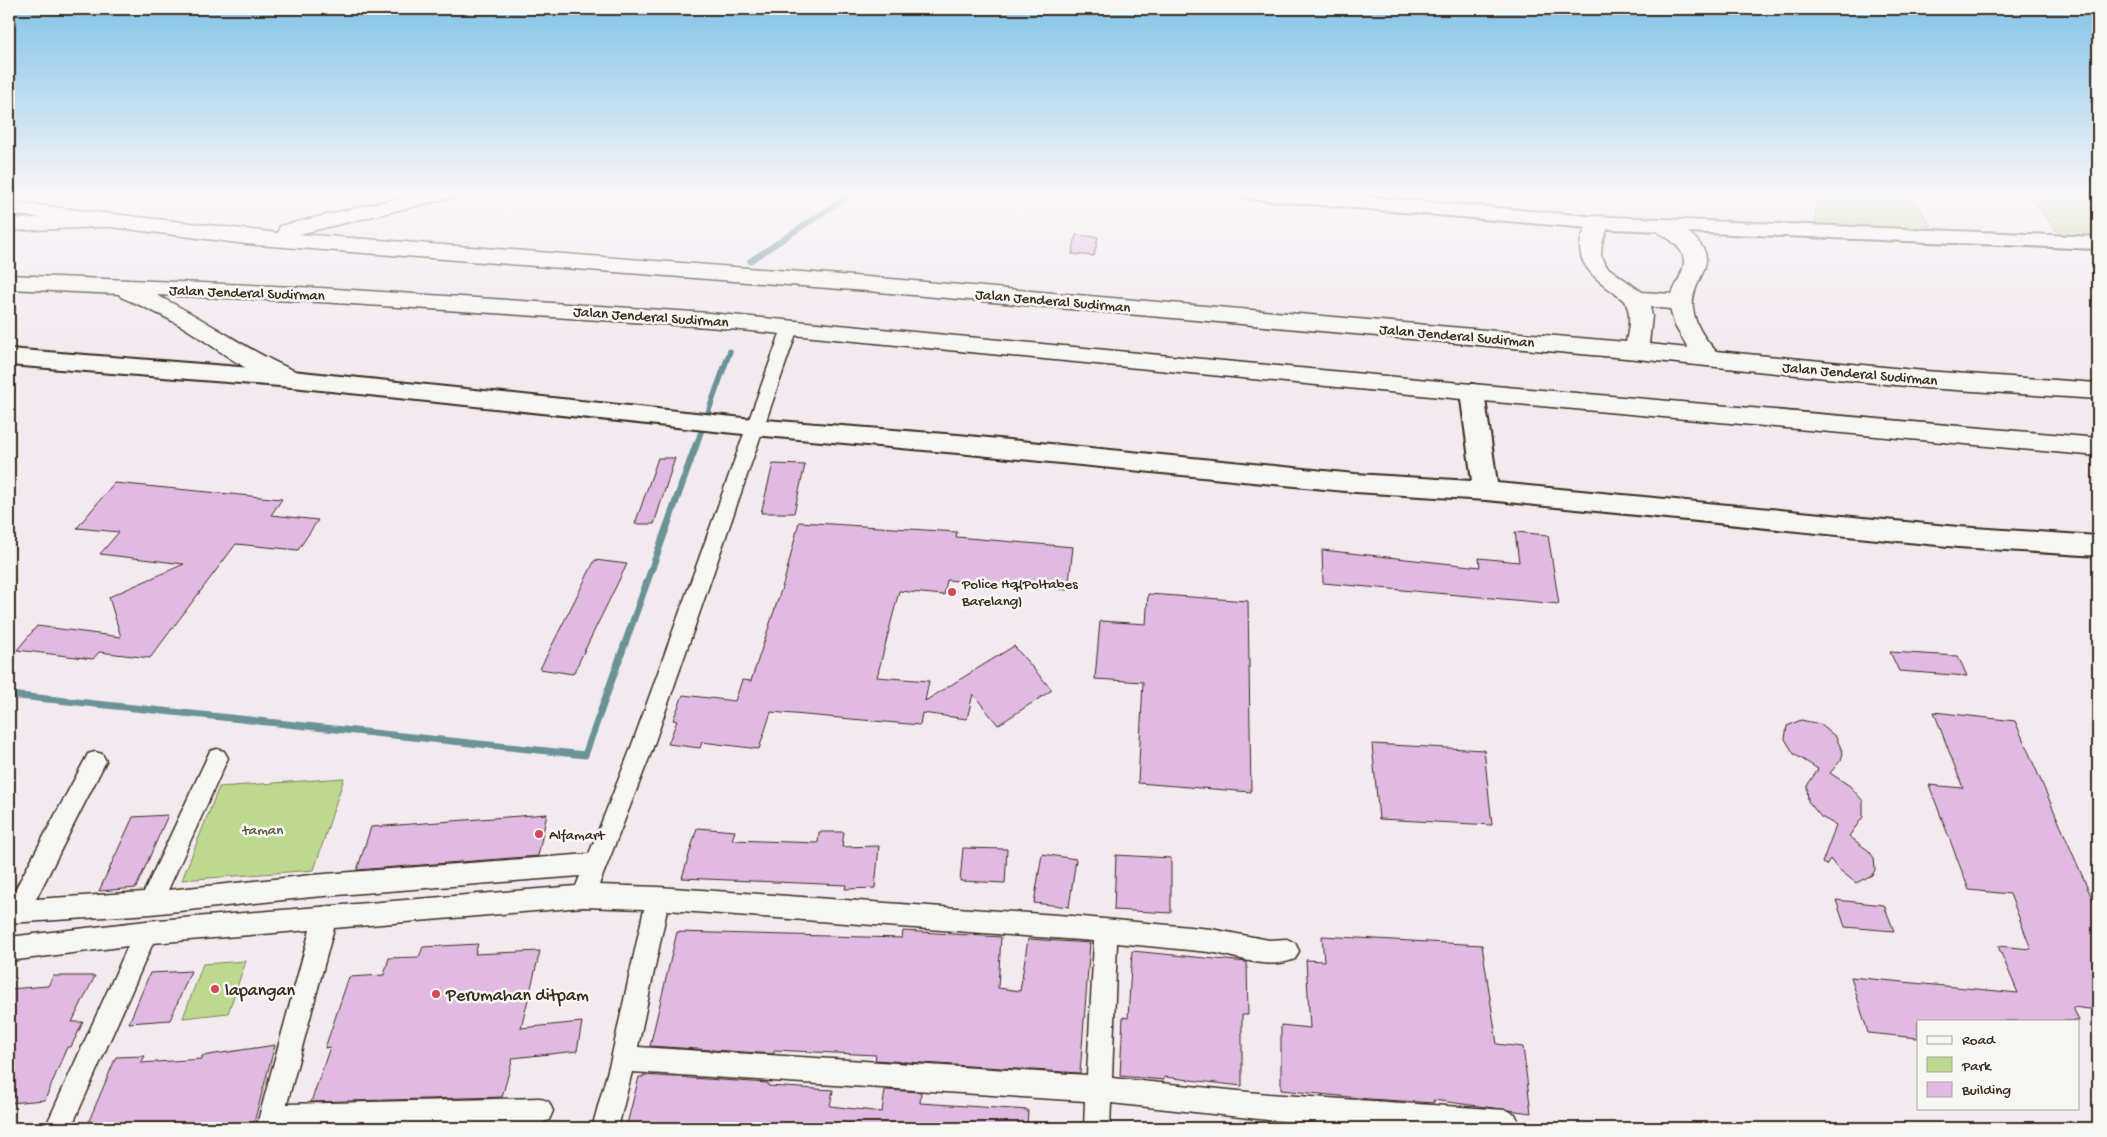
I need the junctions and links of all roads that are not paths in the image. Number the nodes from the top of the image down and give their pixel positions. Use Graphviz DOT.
graph roads {
  1 [pos="366,246"];
  2 [pos="1591,246"];
  3 [pos="1689,246"];
  4 [pos="9,277"];
  5 [pos="20,283"];
  6 [pos="117,287"];
  7 [pos="1636,299"];
  8 [pos="1681,302"];
  9 [pos="790,328"];
  10 [pos="1637,350"];
  11 [pos="9,357"];
  12 [pos="1709,358"];
  13 [pos="292,379"];
  14 [pos="2098,391"];
  15 [pos="1472,392"];
  16 [pos="753,427"];
  17 [pos="2098,446"];
  18 [pos="1486,491"];
  19 [pos="2098,546"];
  20 [pos="217,758"];
  21 [pos="95,761"];
  22 [pos="596,864"];
  23 [pos="583,896"];
  24 [pos="658,898"];
  25 [pos="151,903"];
  26 [pos="13,912"];
  27 [pos="325,918"];
  28 [pos="1106,931"];
  29 [pos="146,932"];
  30 [pos="9,948"];
  31 [pos="1287,951"];
  32 [pos="623,1058"];
  33 [pos="1100,1089"];
  34 [pos="540,1111"];
  35 [pos="269,1123"];
  36 [pos="1506,1123"];
  37 [pos="58,1128"];
  38 [pos="605,1128"];
  39 [pos="1097,1128"];
  1 -- 10 [label="main road, Jalan Jenderal Sudirman"];
  2 -- 7 [label="main road"];
  3 -- 8 [label="main road"];
  4 -- 5 [label="main road, Jalan Jenderal Sudirman"];
  5 -- 6 [label="main road, Jalan Jenderal Sudirman"];
  6 -- 9 [label="main road, Jalan Jenderal Sudirman"];
  6 -- 13 [label="main road"];
  7 -- 8 [label="main road"];
  7 -- 10 [label="main road"];
  8 -- 12 [label="main road"];
  9 -- 15 [label="main road, Jalan Jenderal Sudirman"];
  9 -- 16 [label="street"];
  10 -- 12 [label="main road, Jalan Jenderal Sudirman"];
  11 -- 13 [label="street"];
  12 -- 14 [label="main road, Jalan Jenderal Sudirman"];
  13 -- 16 [label="street"];
  15 -- 17 [label="main road, Jalan Jenderal Sudirman"];
  15 -- 18 [label="street"];
  16 -- 18 [label="street"];
  16 -- 22 [label="street"];
  18 -- 19 [label="street"];
  20 -- 25 [label="street"];
  21 -- 26 [label="street"];
  22 -- 23 [label="street"];
  22 -- 25 [label="street"];
  23 -- 24 [label="street"];
  23 -- 27 [label="street"];
  24 -- 28 [label="street"];
  24 -- 32 [label="street"];
  25 -- 26 [label="street"];
  27 -- 29 [label="street"];
  27 -- 35 [label="street"];
  28 -- 31 [label="street"];
  28 -- 33 [label="street"];
  29 -- 30 [label="street"];
  29 -- 37 [label="street"];
  32 -- 33 [label="street"];
  32 -- 38 [label="street"];
  33 -- 36 [label="street"];
  33 -- 39 [label="street"];
  34 -- 35 [label="street"];
}
